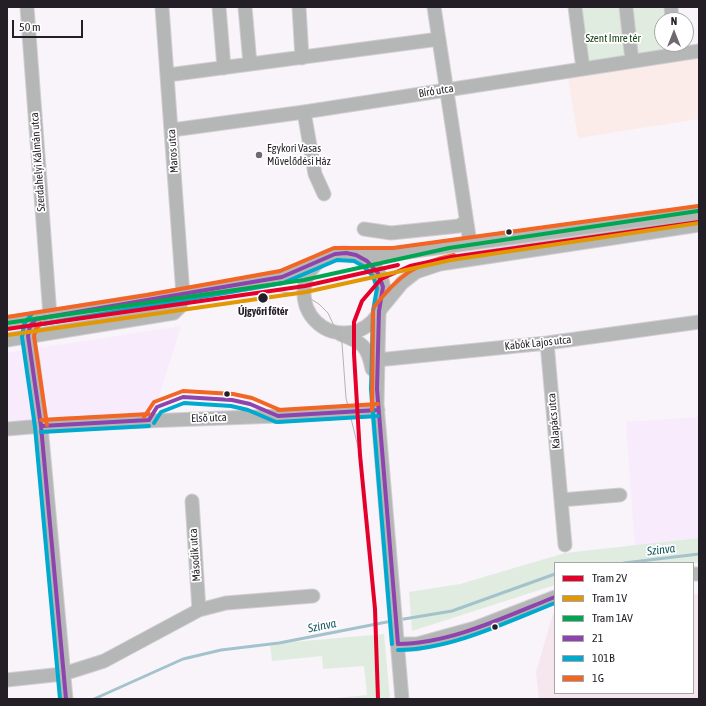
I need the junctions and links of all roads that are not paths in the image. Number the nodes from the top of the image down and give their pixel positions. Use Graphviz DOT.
graph roads {
  1 [pos="27,7"];
  2 [pos="162,7"];
  3 [pos="219,7"];
  4 [pos="245,7"];
  5 [pos="299,7"];
  6 [pos="434,7"];
  7 [pos="575,7"];
  8 [pos="626,7"];
  9 [pos="439,39"];
  10 [pos="666,52"];
  11 [pos="302,58"];
  12 [pos="632,61"];
  13 [pos="250,64"];
  14 [pos="224,68"];
  15 [pos="583,69"];
  16 [pos="168,75"];
  17 [pos="446,89"];
  18 [pos="304,112"];
  19 [pos="172,130"];
  20 [pos="324,194"];
  21 [pos="699,212"];
  22 [pos="466,221"];
  23 [pos="699,225"];
  24 [pos="364,229"];
  25 [pos="468,240"];
  26 [pos="356,255"];
  27 [pos="317,263"];
  28 [pos="183,294"];
  29 [pos="379,311"];
  30 [pos="50,316"];
  31 [pos="36,319"];
  32 [pos="699,322"];
  33 [pos="7,323"];
  34 [pos="332,331"];
  35 [pos="20,340"];
  36 [pos="547,343"];
  37 [pos="377,360"];
  38 [pos="376,389"];
  39 [pos="378,410"];
  40 [pos="41,426"];
  41 [pos="7,429"];
  42 [pos="620,495"];
  43 [pos="561,500"];
  44 [pos="192,501"];
  45 [pos="565,545"];
  46 [pos="313,596"];
  47 [pos="554,597"];
  48 [pos="199,610"];
  49 [pos="398,644"];
  50 [pos="63,674"];
  51 [pos="7,680"];
  52 [pos="66,697"];
  53 [pos="402,699"];
  1 -- 30 [label="street, Szerdahelyi Kálmán utca"];
  2 -- 16 [label="street, Maros utca"];
  3 -- 14 [label="street"];
  4 -- 13 [label="street"];
  5 -- 11 [label="street"];
  6 -- 9 [label="street"];
  7 -- 15 [label="street"];
  8 -- 12 [label="street"];
  9 -- 11 [label="street"];
  9 -- 17 [label="street"];
  10 -- 12 [label="street, Bíró utca"];
  11 -- 13 [label="street"];
  12 -- 15 [label="street, Bíró utca"];
  13 -- 14 [label="street"];
  14 -- 16 [label="street"];
  15 -- 17 [label="street, Bíró utca"];
  16 -- 19 [label="street, Maros utca"];
  17 -- 18 [label="street, Bíró utca"];
  17 -- 22 [label="street"];
  18 -- 19 [label="street, Bíró utca"];
  18 -- 20 [label="street"];
  19 -- 28 [label="street, Maros utca"];
  21 -- 25 [label="street"];
  22 -- 24 [label="street"];
  22 -- 25 [label="street"];
  23 -- 29 [label="street"];
  25 -- 26 [label="street"];
  26 -- 27 [label="street"];
  26 -- 29 [label="street"];
  27 -- 28 [label="street"];
  27 -- 34 [label="street"];
  28 -- 30 [label="street"];
  28 -- 35 [label="street"];
  29 -- 34 [label="street"];
  29 -- 37 [label="street"];
  30 -- 31 [label="street"];
  31 -- 33 [label="street"];
  31 -- 35 [label="street"];
  32 -- 36 [label="street, Kabók Lajos utca"];
  34 -- 38 [label="street"];
  35 -- 40 [label="street"];
  36 -- 37 [label="street, Kabók Lajos utca"];
  36 -- 43 [label="street, Kalapács utca"];
  37 -- 38 [label="street"];
  38 -- 39 [label="street"];
  39 -- 40 [label="street, Első utca"];
  39 -- 49 [label="street"];
  40 -- 41 [label="street, Első utca"];
  40 -- 50 [label="street"];
  42 -- 43 [label="street"];
  43 -- 45 [label="street, Kalapács utca"];
  44 -- 48 [label="street, Második utca"];
  46 -- 48 [label="street"];
  47 -- 49 [label="street"];
  48 -- 50 [label="street"];
  49 -- 53 [label="street"];
  50 -- 51 [label="street"];
  50 -- 52 [label="street"];
}
